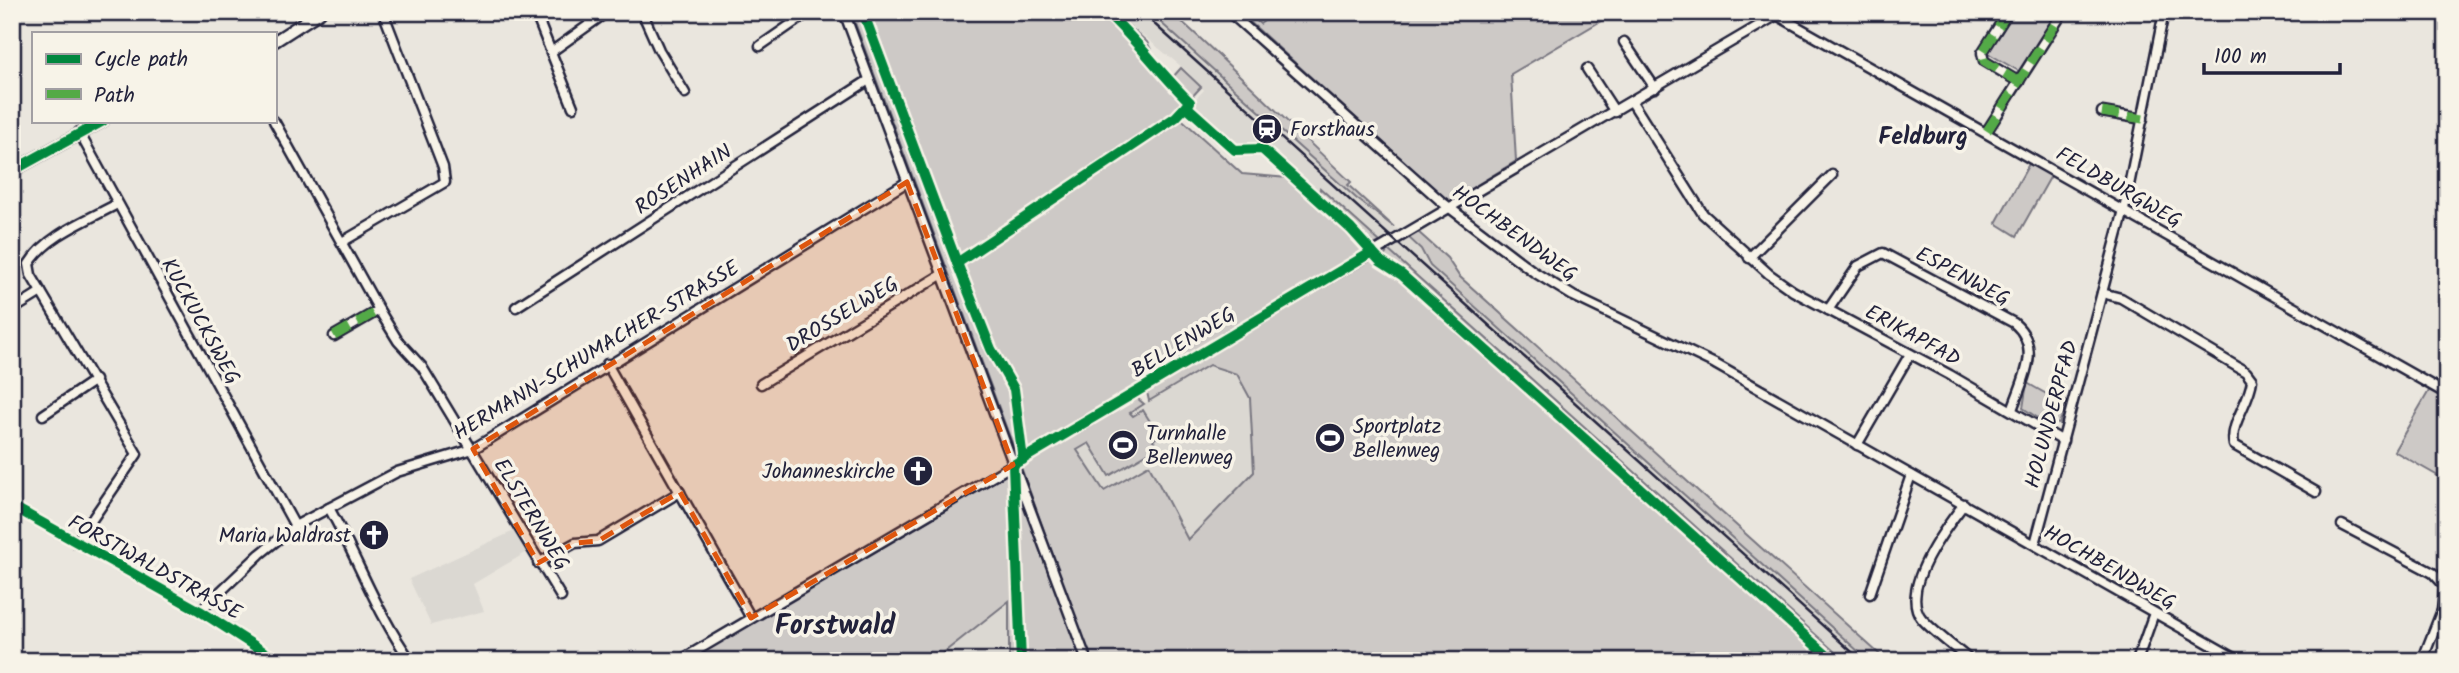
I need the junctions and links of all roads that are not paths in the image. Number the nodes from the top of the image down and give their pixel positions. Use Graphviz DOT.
graph roads {
  1 [pos="320,12"];
  2 [pos="383,12"];
  3 [pos="535,12"];
  4 [pos="607,12"];
  5 [pos="642,12"];
  6 [pos="809,12"];
  7 [pos="844,12"];
  8 [pos="1229,12"];
  9 [pos="2008,12"];
  10 [pos="2063,12"];
  11 [pos="2164,12"];
  12 [pos="1777,13"];
  13 [pos="276,40"];
  14 [pos="1624,42"];
  15 [pos="760,46"];
  16 [pos="551,52"];
  17 [pos="1587,69"];
  18 [pos="869,80"];
  19 [pos="2020,82"];
  20 [pos="1655,88"];
  21 [pos="685,93"];
  22 [pos="1632,102"];
  23 [pos="573,107"];
  24 [pos="1615,112"];
  25 [pos="2102,112"];
  26 [pos="2143,119"];
  27 [pos="101,122"];
  28 [pos="275,122"];
  29 [pos="1987,131"];
  30 [pos="79,132"];
  31 [pos="12,171"];
  32 [pos="1832,175"];
  33 [pos="907,182"];
  34 [pos="117,204"];
  35 [pos="1450,208"];
  36 [pos="2124,210"];
  37 [pos="342,242"];
  38 [pos="1749,258"];
  39 [pos="941,275"];
  40 [pos="2104,288"];
  41 [pos="41,292"];
  42 [pos="516,307"];
  43 [pos="12,310"];
  44 [pos="379,310"];
  45 [pos="1828,310"];
  46 [pos="334,336"];
  47 [pos="1910,354"];
  48 [pos="607,364"];
  49 [pos="95,380"];
  50 [pos="761,384"];
  51 [pos="2447,394"];
  52 [pos="2012,410"];
  53 [pos="43,415"];
  54 [pos="2063,441"];
  55 [pos="1857,445"];
  56 [pos="473,449"];
  57 [pos="1013,465"];
  58 [pos="1911,475"];
  59 [pos="680,492"];
  60 [pos="2316,492"];
  61 [pos="1964,503"];
  62 [pos="12,506"];
  63 [pos="329,508"];
  64 [pos="2342,525"];
  65 [pos="295,526"];
  66 [pos="76,543"];
  67 [pos="2035,544"];
  68 [pos="538,563"];
  69 [pos="1870,594"];
  70 [pos="561,597"];
  71 [pos="200,611"];
  72 [pos="2154,613"];
  73 [pos="751,618"];
  74 [pos="1967,658"];
  75 [pos="278,661"];
  76 [pos="411,661"];
  77 [pos="680,661"];
  78 [pos="1087,661"];
  79 [pos="2137,661"];
  80 [pos="2240,661"];
  81 [pos="2422,661"];
  1 -- 13 [label="street"];
  2 -- 37 [label="street"];
  3 -- 16 [label="street"];
  4 -- 16 [label="street"];
  5 -- 21 [label="street"];
  6 -- 15 [label="street"];
  7 -- 18 [label="street"];
  8 -- 35 [label="street, HOCHBENDWEG"];
  9 -- 19 [label="street"];
  10 -- 19 [label="street"];
  11 -- 26 [label="street, HOLUNDERPFAD"];
  12 -- 20 [label="street, BELLENWEG"];
  12 -- 29 [label="street, FELDBURGWEG"];
  14 -- 20 [label="street"];
  16 -- 23 [label="street"];
  17 -- 24 [label="street"];
  18 -- 33 [label="street"];
  18 -- 42 [label="street, ROSENHAIN"];
  19 -- 29 [label="street"];
  20 -- 22 [label="street, BELLENWEG"];
  22 -- 24 [label="street, BELLENWEG"];
  22 -- 38 [label="street, ERIKAPFAD"];
  24 -- 35 [label="street, BELLENWEG"];
  25 -- 26 [label="street"];
  26 -- 36 [label="street, HOLUNDERPFAD"];
  27 -- 30 [label="street"];
  28 -- 37 [label="street, ELSTERNWEG"];
  29 -- 36 [label="street, FELDBURGWEG"];
  30 -- 31 [label="street"];
  30 -- 34 [label="street, KUCKUCKSWEG"];
  32 -- 38 [label="street"];
  33 -- 39 [label="street"];
  33 -- 48 [label="street, HERMANN-SCHUMACHER-STRASSE"];
  34 -- 41 [label="street"];
  34 -- 65 [label="street, KUCKUCKSWEG"];
  35 -- 55 [label="street, HOCHBENDWEG"];
  35 -- 57 [label="street, BELLENWEG"];
  36 -- 40 [label="street, HOLUNDERPFAD"];
  36 -- 51 [label="street, FELDBURGWEG"];
  37 -- 44 [label="street, ELSTERNWEG"];
  38 -- 45 [label="street, ERIKAPFAD"];
  39 -- 50 [label="street, DROSSELWEG"];
  39 -- 57 [label="street"];
  40 -- 54 [label="street, HOLUNDERPFAD"];
  40 -- 60 [label="street"];
  41 -- 43 [label="street"];
  41 -- 49 [label="street"];
  44 -- 46 [label="street"];
  44 -- 56 [label="street, ELSTERNWEG"];
  45 -- 47 [label="street, ERIKAPFAD"];
  45 -- 52 [label="street, ESPENWEG"];
  47 -- 52 [label="street, ERIKAPFAD"];
  47 -- 55 [label="street"];
  48 -- 56 [label="street, HERMANN-SCHUMACHER-STRASSE"];
  48 -- 59 [label="street"];
  49 -- 53 [label="street"];
  49 -- 66 [label="street"];
  52 -- 54 [label="street, ERIKAPFAD"];
  54 -- 67 [label="street, HOLUNDERPFAD"];
  55 -- 58 [label="street, HOCHBENDWEG"];
  56 -- 63 [label="street, HERMANN-SCHUMACHER-STRASSE"];
  56 -- 68 [label="street, ELSTERNWEG"];
  57 -- 73 [label="street, BELLENWEG"];
  57 -- 78 [label="street"];
  58 -- 61 [label="street, HOCHBENDWEG"];
  58 -- 69 [label="street"];
  59 -- 68 [label="street"];
  59 -- 73 [label="street"];
  61 -- 67 [label="street, HOCHBENDWEG"];
  61 -- 74 [label="street"];
  62 -- 66 [label="street, FORSTWALDSTRASSE"];
  63 -- 65 [label="street, HERMANN-SCHUMACHER-STRASSE"];
  63 -- 76 [label="street"];
  64 -- 81 [label="street"];
  65 -- 71 [label="street, HERMANN-SCHUMACHER-STRASSE"];
  66 -- 71 [label="street, FORSTWALDSTRASSE"];
  67 -- 72 [label="street, HOCHBENDWEG"];
  68 -- 70 [label="street, ELSTERNWEG"];
  71 -- 75 [label="street, FORSTWALDSTRASSE"];
  72 -- 79 [label="street"];
  72 -- 80 [label="street, HOCHBENDWEG"];
  73 -- 77 [label="street, BELLENWEG"];
}
